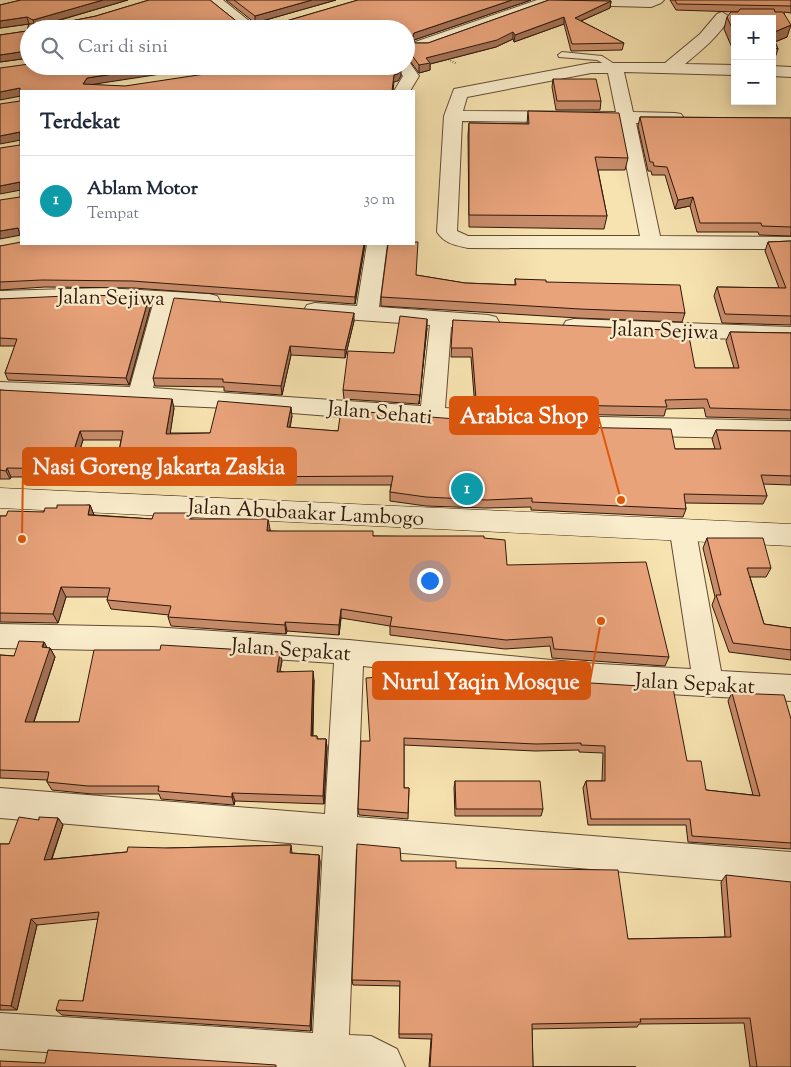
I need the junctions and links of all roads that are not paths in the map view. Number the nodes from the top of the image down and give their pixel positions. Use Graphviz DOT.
graph roads {
  1 [pos="552,0"];
  2 [pos="574,0"];
  3 [pos="656,0"];
  4 [pos="716,0"];
  5 [pos="220,1"];
  6 [pos="722,17"];
  7 [pos="731,17"];
  8 [pos="246,20"];
  9 [pos="421,45"];
  10 [pos="562,55"];
  11 [pos="615,67"];
  12 [pos="669,68"];
  13 [pos="731,70"];
  14 [pos="776,71"];
  15 [pos="791,72"];
  16 [pos="410,75"];
  17 [pos="403,90"];
  18 [pos="453,116"];
  19 [pos="625,118"];
  20 [pos="693,118"];
  21 [pos="791,243"];
  22 [pos="652,244"];
  23 [pos="377,245"];
  24 [pos="0,298"];
  25 [pos="165,298"];
  26 [pos="232,303"];
  27 [pos="290,308"];
  28 [pos="367,314"];
  29 [pos="440,319"];
  30 [pos="508,323"];
  31 [pos="556,325"];
  32 [pos="791,334"];
  33 [pos="0,390"];
  34 [pos="139,396"];
  35 [pos="432,417"];
  36 [pos="791,430"];
  37 [pos="0,498"];
  38 [pos="683,532"];
  39 [pos="791,535"];
  40 [pos="0,636"];
  41 [pos="349,652"];
  42 [pos="708,683"];
  43 [pos="791,688"];
  44 [pos="0,804"];
  45 [pos="340,831"];
  46 [pos="791,869"];
  47 [pos="0,1031"];
  48 [pos="330,1052"];
  49 [pos="386,1067"];
  1 -- 9 [label="street"];
  2 -- 3 [label="street"];
  4 -- 6 [label="street"];
  5 -- 8 [label="street"];
  6 -- 7 [label="street"];
  6 -- 12 [label="street"];
  10 -- 11 [label="lane"];
  11 -- 12 [label="street"];
  11 -- 18 [label="street"];
  11 -- 19 [label="street"];
  12 -- 13 [label="street"];
  14 -- 15 [label="street"];
  16 -- 17 [label="street"];
  18 -- 19 [label="street"];
  18 -- 22 [label="street"];
  19 -- 20 [label="street"];
  19 -- 22 [label="street"];
  21 -- 22 [label="street"];
  23 -- 28 [label="street"];
  24 -- 25 [label="street, Jalan Sejiwa"];
  25 -- 26 [label="street, Jalan Sejiwa"];
  25 -- 34 [label="street"];
  27 -- 28 [label="street"];
  28 -- 29 [label="street"];
  29 -- 30 [label="street"];
  29 -- 35 [label="street"];
  31 -- 32 [label="street, Jalan Sejiwa"];
  33 -- 34 [label="street, Jalan Sehati"];
  34 -- 35 [label="street, Jalan Sehati"];
  35 -- 36 [label="street, Jalan Sehati"];
  37 -- 38 [label="street, Jalan Abubaakar Lambogo"];
  38 -- 39 [label="street, Jalan Abubaakar Lambogo"];
  38 -- 42 [label="street"];
  40 -- 41 [label="street, Jalan Sepakat"];
  41 -- 42 [label="street, Jalan Sepakat"];
  41 -- 45 [label="street"];
  42 -- 43 [label="street, Jalan Sepakat"];
  44 -- 45 [label="street"];
  45 -- 46 [label="street"];
  45 -- 48 [label="street"];
  47 -- 48 [label="street"];
  48 -- 49 [label="street"];
}
